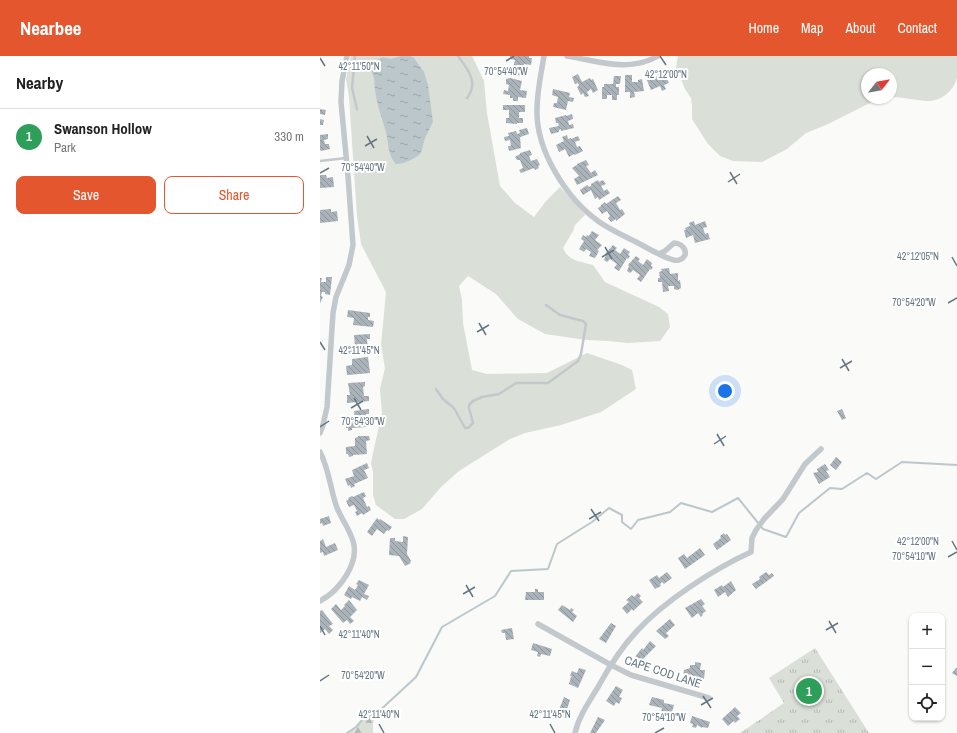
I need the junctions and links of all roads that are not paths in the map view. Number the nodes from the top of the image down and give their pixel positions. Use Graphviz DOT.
graph roads {
  1 [pos="347,56"];
  2 [pos="355,56"];
  3 [pos="458,56"];
  4 [pos="544,56"];
  5 [pos="567,56"];
  6 [pos="658,56"];
  7 [pos="467,98"];
  8 [pos="357,109"];
  9 [pos="346,158"];
  10 [pos="320,161"];
  11 [pos="659,254"];
  12 [pos="546,305"];
  13 [pos="436,389"];
  14 [pos="320,433"];
  15 [pos="821,449"];
  16 [pos="320,452"];
  17 [pos="320,601"];
  18 [pos="538,624"];
  19 [pos="611,666"];
  20 [pos="709,698"];
  21 [pos="575,733"];
  1 -- 9 [label="street"];
  2 -- 8 [label="lane"];
  3 -- 7 [label="lane"];
  4 -- 11 [label="street"];
  5 -- 6 [label="street"];
  9 -- 10 [label="lane"];
  9 -- 14 [label="street"];
  12 -- 13 [label="lane"];
  15 -- 19 [label="street"];
  16 -- 17 [label="street"];
  18 -- 19 [label="street, CAPE COD LANE"];
  19 -- 20 [label="street, CAPE COD LANE"];
  19 -- 21 [label="street"];
}
